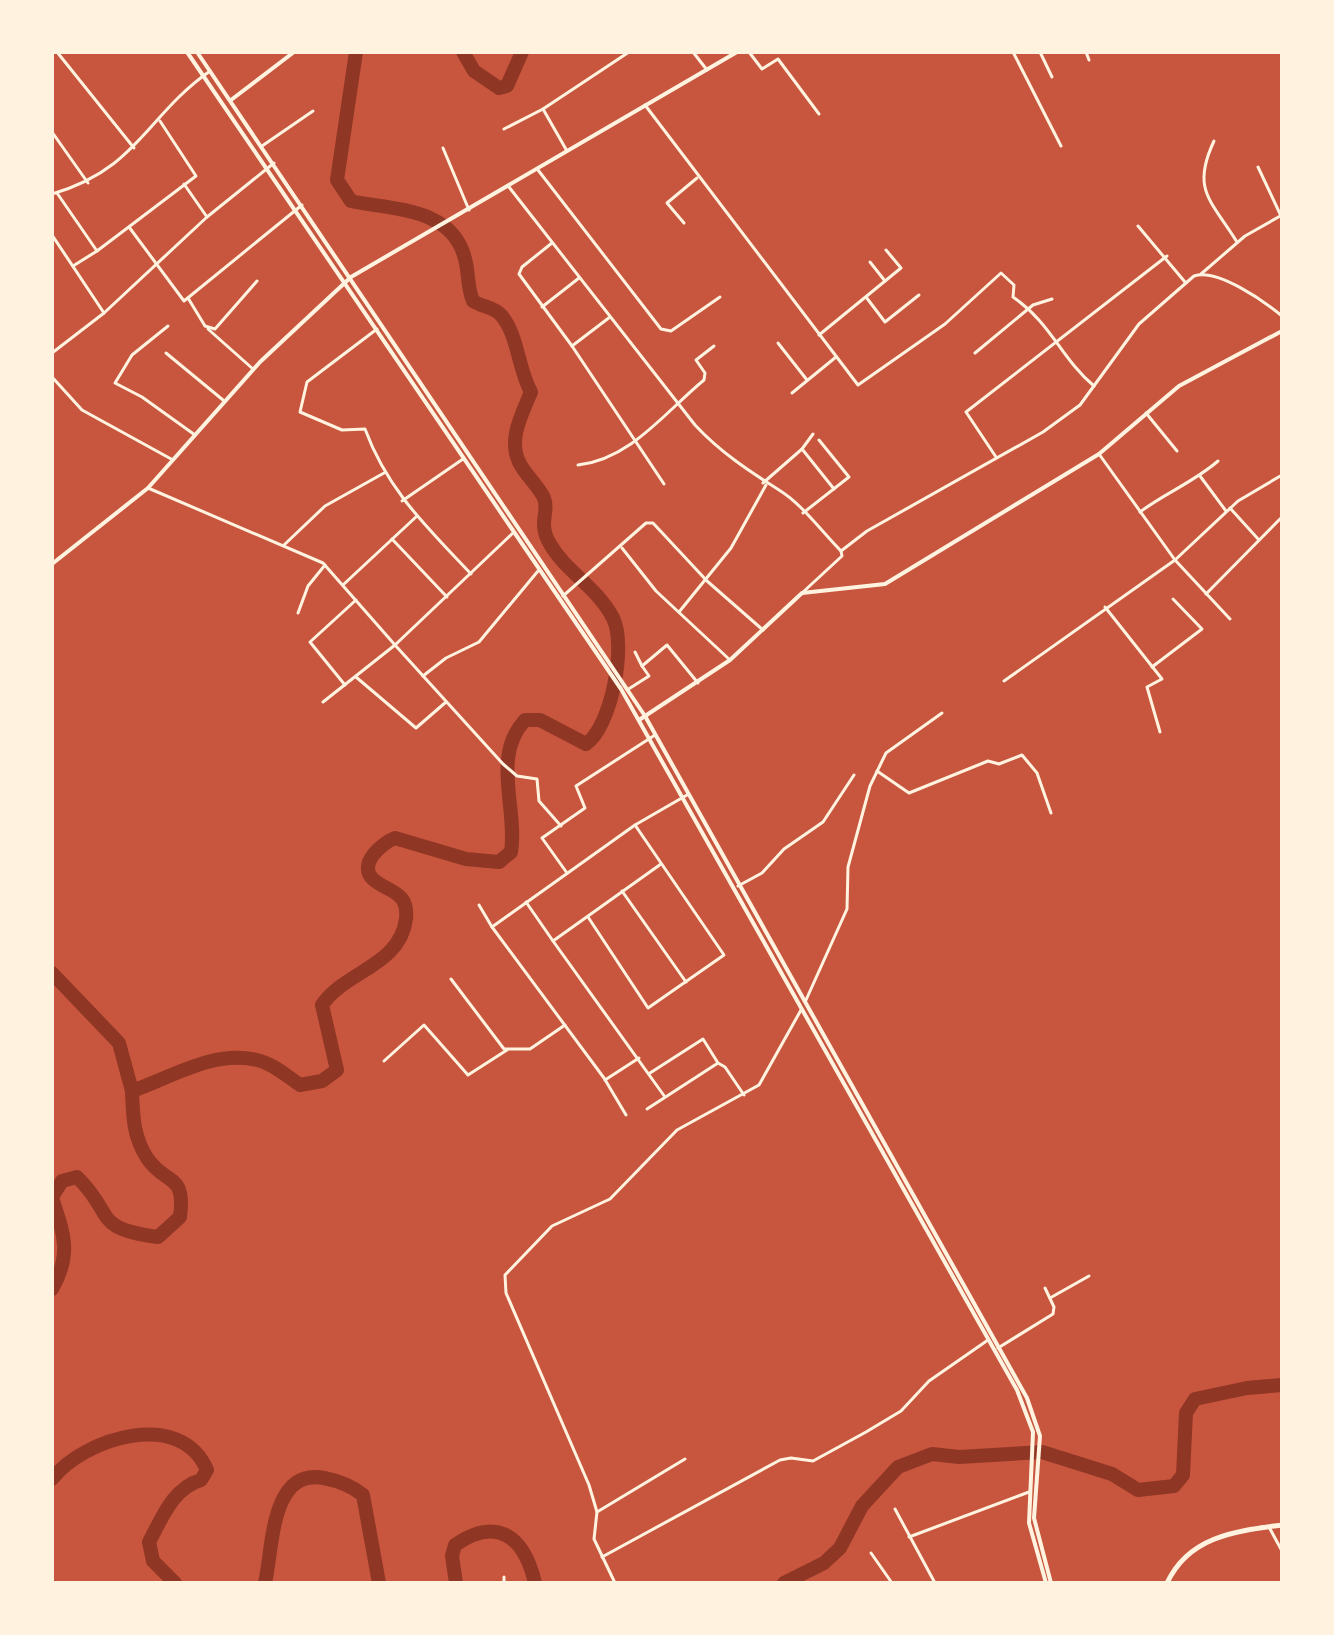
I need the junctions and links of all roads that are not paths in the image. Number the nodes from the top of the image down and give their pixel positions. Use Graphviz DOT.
graph roads {
  1 [pos="57,52"];
  2 [pos="187,52"];
  3 [pos="197,52"];
  4 [pos="294,52"];
  5 [pos="629,52"];
  6 [pos="693,52"];
  7 [pos="737,52"];
  8 [pos="749,52"];
  9 [pos="1013,52"];
  10 [pos="1040,52"];
  11 [pos="1086,52"];
  12 [pos="1089,60"];
  13 [pos="707,70"];
  14 [pos="211,71"];
  15 [pos="204,76"];
  16 [pos="1052,77"];
  17 [pos="231,100"];
  18 [pos="645,105"];
  19 [pos="543,109"];
  20 [pos="313,111"];
  21 [pos="819,114"];
  22 [pos="160,121"];
  23 [pos="504,129"];
  24 [pos="52,132"];
  25 [pos="1214,141"];
  26 [pos="262,146"];
  27 [pos="1061,146"];
  28 [pos="134,148"];
  29 [pos="443,148"];
  30 [pos="567,151"];
  31 [pos="274,163"];
  32 [pos="268,167"];
  33 [pos="1258,167"];
  34 [pos="538,170"];
  35 [pos="697,178"];
  36 [pos="88,183"];
  37 [pos="184,184"];
  38 [pos="509,187"];
  39 [pos="54,194"];
  40 [pos="302,205"];
  41 [pos="296,209"];
  42 [pos="469,210"];
  43 [pos="1282,216"];
  44 [pos="207,217"];
  45 [pos="684,223"];
  46 [pos="1138,226"];
  47 [pos="129,227"];
  48 [pos="52,235"];
  49 [pos="1237,242"];
  50 [pos="552,243"];
  51 [pos="886,250"];
  52 [pos="97,251"];
  53 [pos="1167,256"];
  54 [pos="870,262"];
  55 [pos="157,264"];
  56 [pos="73,266"];
  57 [pos="1201,274"];
  58 [pos="579,278"];
  59 [pos="349,280"];
  60 [pos="257,281"];
  61 [pos="885,281"];
  62 [pos="1185,282"];
  63 [pos="919,295"];
  64 [pos="720,297"];
  65 [pos="866,297"];
  66 [pos="188,298"];
  67 [pos="1052,299"];
  68 [pos="542,307"];
  69 [pos="1029,308"];
  70 [pos="104,313"];
  71 [pos="1282,316"];
  72 [pos="610,317"];
  73 [pos="168,326"];
  74 [pos="205,326"];
  75 [pos="377,329"];
  76 [pos="1282,331"];
  77 [pos="819,335"];
  78 [pos="778,343"];
  79 [pos="1058,343"];
  80 [pos="572,346"];
  81 [pos="714,346"];
  82 [pos="52,353"];
  83 [pos="166,353"];
  84 [pos="975,353"];
  85 [pos="836,357"];
  86 [pos="253,369"];
  87 [pos="52,377"];
  88 [pos="807,380"];
  89 [pos="1094,386"];
  90 [pos="792,393"];
  91 [pos="223,400"];
  92 [pos="676,403"];
  93 [pos="1146,413"];
  94 [pos="443,423"];
  95 [pos="813,434"];
  96 [pos="195,435"];
  97 [pos="819,440"];
  98 [pos="635,442"];
  99 [pos="802,449"];
  100 [pos="1177,451"];
  101 [pos="1099,454"];
  102 [pos="997,458"];
  103 [pos="463,459"];
  104 [pos="174,460"];
  105 [pos="1218,461"];
  106 [pos="578,465"];
  107 [pos="384,473"];
  108 [pos="1282,475"];
  109 [pos="1200,476"];
  110 [pos="664,484"];
  111 [pos="764,484"];
  112 [pos="148,488"];
  113 [pos="834,489"];
  114 [pos="402,501"];
  115 [pos="1228,509"];
  116 [pos="1140,512"];
  117 [pos="803,513"];
  118 [pos="417,516"];
  119 [pos="1282,517"];
  120 [pos="514,531"];
  121 [pos="392,539"];
  122 [pos="1259,540"];
  123 [pos="284,545"];
  124 [pos="622,548"];
  125 [pos="841,551"];
  126 [pos="1175,560"];
  127 [pos="52,564"];
  128 [pos="325,565"];
  129 [pos="538,571"];
  130 [pos="471,574"];
  131 [pos="707,581"];
  132 [pos="344,584"];
  133 [pos="802,593"];
  134 [pos="1206,594"];
  135 [pos="563,596"];
  136 [pos="447,597"];
  137 [pos="1173,599"];
  138 [pos="356,600"];
  139 [pos="1105,607"];
  140 [pos="679,612"];
  141 [pos="298,613"];
  142 [pos="1230,619"];
  143 [pos="763,630"];
  144 [pos="395,645"];
  145 [pos="635,652"];
  146 [pos="730,660"];
  147 [pos="642,666"];
  148 [pos="1152,667"];
  149 [pos="612,672"];
  150 [pos="423,676"];
  151 [pos="356,677"];
  152 [pos="1004,681"];
  153 [pos="698,683"];
  154 [pos="345,685"];
  155 [pos="624,688"];
  156 [pos="323,702"];
  157 [pos="446,702"];
  158 [pos="942,713"];
  159 [pos="645,716"];
  160 [pos="639,720"];
  161 [pos="1160,732"];
  162 [pos="652,737"];
  163 [pos="877,771"];
  164 [pos="854,775"];
  165 [pos="685,796"];
  166 [pos="1051,813"];
  167 [pos="635,825"];
  168 [pos="561,826"];
  169 [pos="661,864"];
  170 [pos="567,873"];
  171 [pos="738,886"];
  172 [pos="622,891"];
  173 [pos="526,902"];
  174 [pos="479,905"];
  175 [pos="588,917"];
  176 [pos="492,927"];
  177 [pos="553,941"];
  178 [pos="451,979"];
  179 [pos="686,982"];
  180 [pos="804,1005"];
  181 [pos="800,1011"];
  182 [pos="565,1025"];
  183 [pos="507,1050"];
  184 [pos="640,1058"];
  185 [pos="384,1061"];
  186 [pos="718,1063"];
  187 [pos="650,1073"];
  188 [pos="605,1080"];
  189 [pos="744,1095"];
  190 [pos="665,1097"];
  191 [pos="647,1109"];
  192 [pos="626,1115"];
  193 [pos="1089,1276"];
  194 [pos="1045,1288"];
  195 [pos="1050,1298"];
  196 [pos="988,1340"];
  197 [pos="998,1348"];
  198 [pos="685,1459"];
  199 [pos="1029,1492"];
  200 [pos="895,1509"];
  201 [pos="597,1512"];
  202 [pos="1282,1525"];
  203 [pos="1269,1527"];
  204 [pos="909,1537"];
  205 [pos="1282,1551"];
  206 [pos="871,1553"];
  207 [pos="602,1557"];
  208 [pos="504,1577"];
  209 [pos="504,1583"];
  210 [pos="615,1583"];
  211 [pos="892,1583"];
  212 [pos="935,1583"];
  213 [pos="1048,1583"];
  214 [pos="1167,1583"];
  1 -- 28 [label="street"];
  2 -- 15 [label="street"];
  3 -- 14 [label="street"];
  4 -- 17 [label="street"];
  5 -- 19 [label="street"];
  6 -- 13 [label="street"];
  7 -- 13 [label="street"];
  8 -- 21 [label="street"];
  9 -- 27 [label="street"];
  10 -- 16 [label="street"];
  11 -- 12 [label="street"];
  13 -- 18 [label="street"];
  14 -- 15 [label="street"];
  14 -- 17 [label="street"];
  15 -- 22 [label="street"];
  15 -- 32 [label="street"];
  17 -- 26 [label="street"];
  18 -- 30 [label="street"];
  18 -- 35 [label="street"];
  19 -- 23 [label="street"];
  19 -- 30 [label="street"];
  20 -- 26 [label="street"];
  22 -- 28 [label="street"];
  22 -- 37 [label="street"];
  24 -- 36 [label="street"];
  25 -- 49 [label="street"];
  26 -- 31 [label="street"];
  28 -- 36 [label="street"];
  29 -- 42 [label="street"];
  30 -- 34 [label="street"];
  31 -- 32 [label="street"];
  31 -- 40 [label="street"];
  32 -- 41 [label="street"];
  32 -- 44 [label="street"];
  33 -- 43 [label="street"];
  34 -- 38 [label="street"];
  34 -- 64 [label="street"];
  35 -- 45 [label="street"];
  35 -- 77 [label="street"];
  36 -- 39 [label="street"];
  37 -- 44 [label="street"];
  37 -- 47 [label="street"];
  38 -- 42 [label="street"];
  38 -- 50 [label="street"];
  39 -- 52 [label="street"];
  40 -- 41 [label="street"];
  40 -- 59 [label="street"];
  41 -- 59 [label="street"];
  41 -- 66 [label="street"];
  42 -- 59 [label="street"];
  43 -- 49 [label="street"];
  44 -- 55 [label="street"];
  46 -- 53 [label="street"];
  47 -- 52 [label="street"];
  47 -- 55 [label="street"];
  48 -- 56 [label="street"];
  49 -- 57 [label="street"];
  50 -- 58 [label="street"];
  50 -- 68 [label="street"];
  51 -- 61 [label="street"];
  52 -- 56 [label="street"];
  53 -- 62 [label="street"];
  53 -- 79 [label="street"];
  54 -- 61 [label="street"];
  55 -- 66 [label="street"];
  55 -- 70 [label="street"];
  56 -- 70 [label="street"];
  57 -- 62 [label="street"];
  57 -- 71 [label="street"];
  58 -- 68 [label="street"];
  58 -- 72 [label="street"];
  59 -- 75 [label="street"];
  59 -- 86 [label="street"];
  59 -- 94 [label="street"];
  60 -- 74 [label="street"];
  61 -- 65 [label="street"];
  62 -- 89 [label="street"];
  63 -- 65 [label="street"];
  65 -- 77 [label="street"];
  66 -- 74 [label="street"];
  67 -- 69 [label="street"];
  68 -- 80 [label="street"];
  69 -- 79 [label="street"];
  69 -- 84 [label="street"];
  69 -- 85 [label="street"];
  70 -- 82 [label="street"];
  72 -- 80 [label="street"];
  72 -- 92 [label="street"];
  73 -- 96 [label="street"];
  74 -- 86 [label="street"];
  75 -- 94 [label="street"];
  75 -- 107 [label="street"];
  76 -- 93 [label="street"];
  77 -- 85 [label="street"];
  78 -- 88 [label="street"];
  79 -- 89 [label="street"];
  79 -- 102 [label="street"];
  80 -- 98 [label="street"];
  81 -- 92 [label="street"];
  83 -- 91 [label="street"];
  85 -- 88 [label="street"];
  86 -- 91 [label="street"];
  87 -- 104 [label="street"];
  88 -- 90 [label="street"];
  89 -- 102 [label="street"];
  91 -- 96 [label="street"];
  92 -- 98 [label="street"];
  92 -- 111 [label="street"];
  93 -- 100 [label="street"];
  93 -- 101 [label="street"];
  94 -- 103 [label="street"];
  94 -- 120 [label="street"];
  95 -- 99 [label="street"];
  96 -- 104 [label="street"];
  97 -- 113 [label="street"];
  98 -- 106 [label="street"];
  98 -- 110 [label="street"];
  99 -- 111 [label="street"];
  99 -- 113 [label="street"];
  101 -- 116 [label="street"];
  101 -- 133 [label="street"];
  102 -- 125 [label="street"];
  103 -- 114 [label="street"];
  103 -- 120 [label="street"];
  104 -- 112 [label="street"];
  105 -- 109 [label="street"];
  107 -- 114 [label="street"];
  107 -- 123 [label="street"];
  108 -- 115 [label="street"];
  109 -- 115 [label="street"];
  109 -- 116 [label="street"];
  111 -- 117 [label="street"];
  111 -- 131 [label="street"];
  112 -- 123 [label="street"];
  112 -- 127 [label="street"];
  113 -- 117 [label="street"];
  114 -- 118 [label="street"];
  115 -- 122 [label="street"];
  115 -- 126 [label="street"];
  116 -- 126 [label="street"];
  117 -- 125 [label="street"];
  118 -- 121 [label="street"];
  118 -- 130 [label="street"];
  119 -- 122 [label="street"];
  120 -- 129 [label="street"];
  120 -- 130 [label="street"];
  120 -- 135 [label="street"];
  121 -- 132 [label="street"];
  121 -- 136 [label="street"];
  122 -- 134 [label="street"];
  123 -- 128 [label="street"];
  124 -- 131 [label="street"];
  124 -- 135 [label="street"];
  124 -- 140 [label="street"];
  125 -- 133 [label="street"];
  126 -- 134 [label="street"];
  126 -- 139 [label="street"];
  128 -- 132 [label="street"];
  128 -- 141 [label="street"];
  129 -- 149 [label="street"];
  129 -- 150 [label="street"];
  130 -- 136 [label="street"];
  131 -- 140 [label="street"];
  131 -- 143 [label="street"];
  132 -- 138 [label="street"];
  133 -- 143 [label="street"];
  134 -- 142 [label="street"];
  135 -- 149 [label="street"];
  136 -- 144 [label="street"];
  137 -- 148 [label="street"];
  138 -- 144 [label="street"];
  138 -- 154 [label="street"];
  139 -- 148 [label="street"];
  139 -- 152 [label="street"];
  140 -- 146 [label="street"];
  143 -- 146 [label="street"];
  144 -- 150 [label="street"];
  144 -- 151 [label="street"];
  145 -- 147 [label="street"];
  146 -- 153 [label="street"];
  147 -- 153 [label="street"];
  147 -- 155 [label="street"];
  148 -- 161 [label="street"];
  149 -- 155 [label="street"];
  150 -- 157 [label="street"];
  151 -- 154 [label="street"];
  151 -- 157 [label="street"];
  153 -- 159 [label="street"];
  154 -- 156 [label="street"];
  155 -- 159 [label="street"];
  155 -- 160 [label="street"];
  157 -- 168 [label="street"];
  158 -- 163 [label="street"];
  159 -- 160 [label="street"];
  159 -- 162 [label="street"];
  160 -- 162 [label="street"];
  162 -- 165 [label="street"];
  162 -- 168 [label="street"];
  163 -- 166 [label="street"];
  163 -- 180 [label="street"];
  164 -- 171 [label="street"];
  165 -- 167 [label="street"];
  165 -- 171 [label="street"];
  165 -- 181 [label="street"];
  167 -- 169 [label="street"];
  167 -- 170 [label="street"];
  168 -- 170 [label="street"];
  169 -- 172 [label="street"];
  169 -- 179 [label="street"];
  170 -- 173 [label="street"];
  171 -- 180 [label="street"];
  172 -- 175 [label="street"];
  172 -- 179 [label="street"];
  173 -- 176 [label="street"];
  173 -- 177 [label="street"];
  174 -- 176 [label="street"];
  175 -- 177 [label="street"];
  175 -- 179 [label="street"];
  176 -- 182 [label="street"];
  177 -- 184 [label="street"];
  178 -- 183 [label="street"];
  180 -- 181 [label="street"];
  180 -- 197 [label="street"];
  181 -- 189 [label="street"];
  181 -- 196 [label="street"];
  182 -- 183 [label="street"];
  182 -- 188 [label="street"];
  183 -- 185 [label="street"];
  184 -- 187 [label="street"];
  184 -- 188 [label="street"];
  186 -- 187 [label="street"];
  186 -- 189 [label="street"];
  186 -- 190 [label="street"];
  187 -- 190 [label="street"];
  188 -- 192 [label="street"];
  189 -- 201 [label="street"];
  190 -- 191 [label="street"];
  193 -- 195 [label="street"];
  194 -- 195 [label="street"];
  195 -- 197 [label="street"];
  196 -- 199 [label="street"];
  196 -- 207 [label="street"];
  197 -- 213 [label="street"];
  198 -- 201 [label="street"];
  199 -- 204 [label="street"];
  199 -- 213 [label="street"];
  200 -- 204 [label="street"];
  201 -- 207 [label="street"];
  202 -- 203 [label="highway"];
  203 -- 205 [label="street"];
  203 -- 214 [label="highway"];
  204 -- 212 [label="street"];
  206 -- 211 [label="street"];
  207 -- 210 [label="street"];
  208 -- 209 [label="street"];
}
